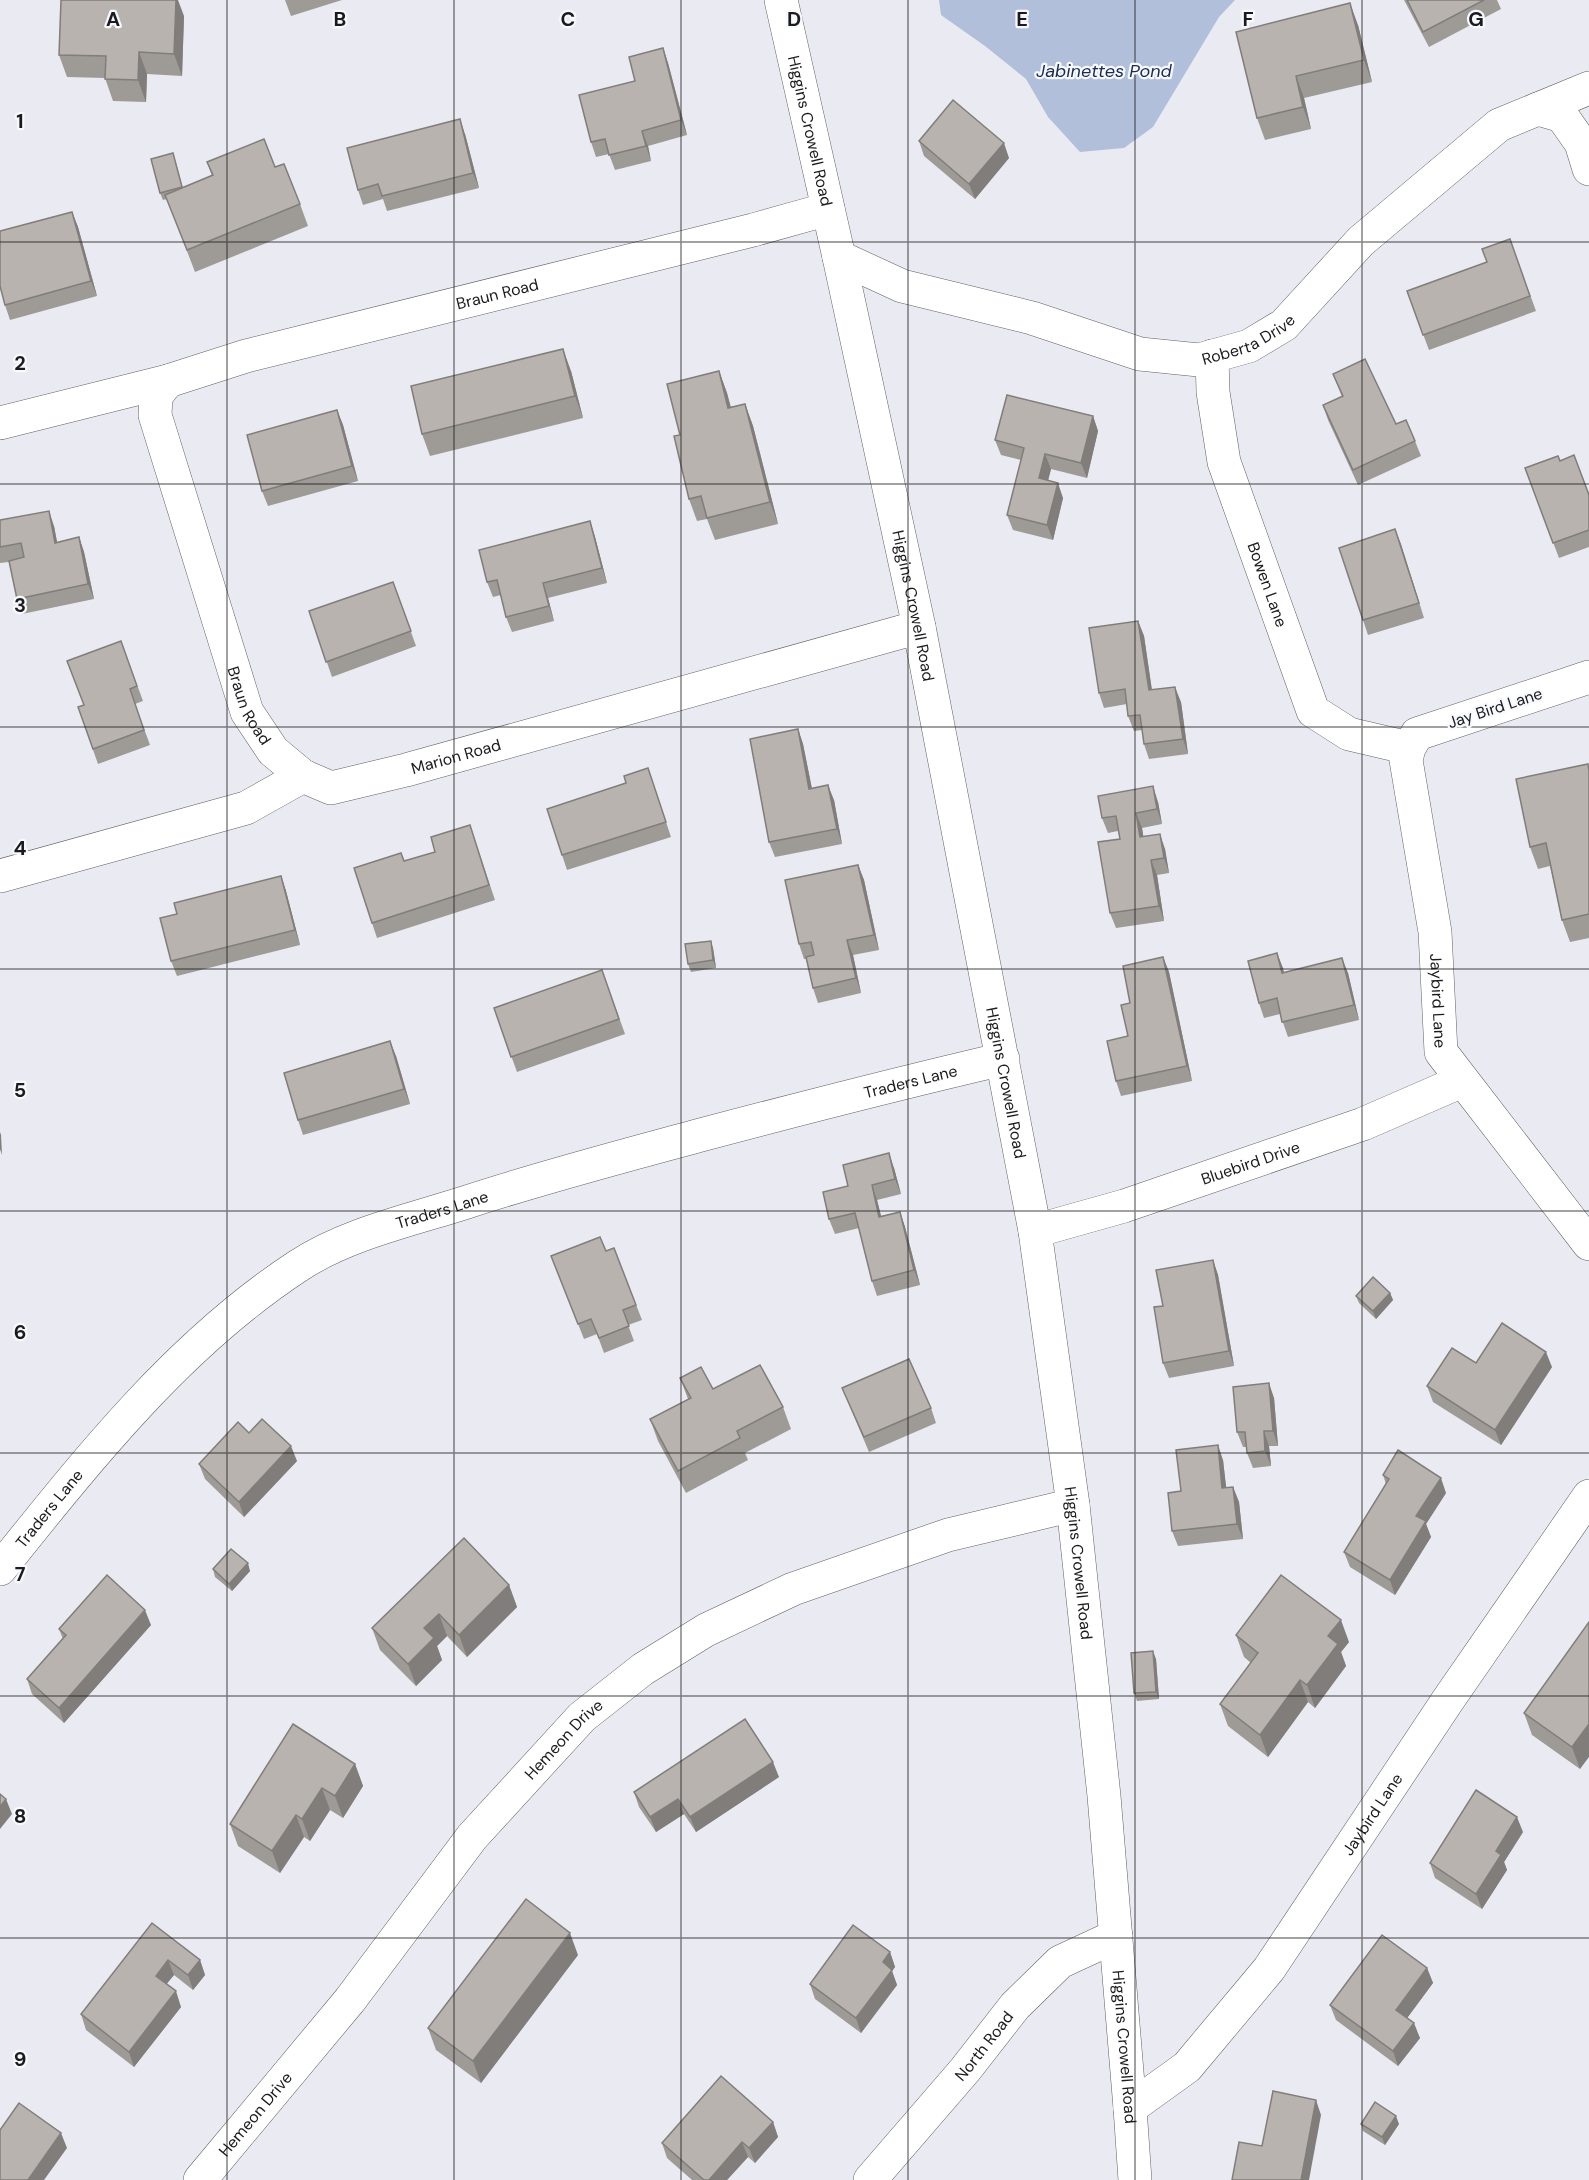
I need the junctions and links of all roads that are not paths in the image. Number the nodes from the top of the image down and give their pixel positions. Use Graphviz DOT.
graph roads {
  1 [pos="781,0"];
  2 [pos="1589,88"];
  3 [pos="1538,109"];
  4 [pos="1589,169"];
  5 [pos="828,209"];
  6 [pos="839,257"];
  7 [pos="1212,356"];
  8 [pos="168,381"];
  9 [pos="0,423"];
  10 [pos="919,627"];
  11 [pos="1589,677"];
  12 [pos="1409,748"];
  13 [pos="303,776"];
  14 [pos="0,876"];
  15 [pos="1003,1059"];
  16 [pos="1462,1081"];
  17 [pos="1035,1231"];
  18 [pos="1589,1244"];
  19 [pos="1589,1496"];
  20 [pos="1073,1504"];
  21 [pos="0,1569"];
  22 [pos="1116,1936"];
  23 [pos="1130,2108"];
  24 [pos="200,2180"];
  25 [pos="870,2180"];
  26 [pos="1134,2180"];
  1 -- 5 [label="street, Higgins Crowell Road"];
  2 -- 3 [label="street, Roberta Drive"];
  3 -- 4 [label="street"];
  3 -- 7 [label="street, Roberta Drive"];
  5 -- 6 [label="street, Higgins Crowell Road"];
  5 -- 8 [label="street, Braun Road"];
  6 -- 7 [label="street, Roberta Drive"];
  6 -- 10 [label="street, Higgins Crowell Road"];
  7 -- 12 [label="street, Bowen Lane"];
  8 -- 9 [label="street, Braun Road"];
  8 -- 13 [label="street, Braun Road"];
  10 -- 13 [label="street, Marion Road"];
  10 -- 15 [label="street, Higgins Crowell Road"];
  11 -- 12 [label="street, Jay Bird Lane"];
  12 -- 16 [label="street, Jaybird Lane"];
  13 -- 14 [label="street"];
  15 -- 17 [label="street, Higgins Crowell Road"];
  15 -- 21 [label="street, Traders Lane"];
  16 -- 17 [label="street, Bluebird Drive"];
  16 -- 18 [label="street, Jaybird Lane"];
  17 -- 20 [label="street, Higgins Crowell Road"];
  19 -- 23 [label="street, Jaybird Lane"];
  20 -- 22 [label="street, Higgins Crowell Road"];
  20 -- 24 [label="street, Hemeon Drive"];
  22 -- 23 [label="street, Higgins Crowell Road"];
  22 -- 25 [label="street, North Road"];
  23 -- 26 [label="street, Higgins Crowell Road"];
}
